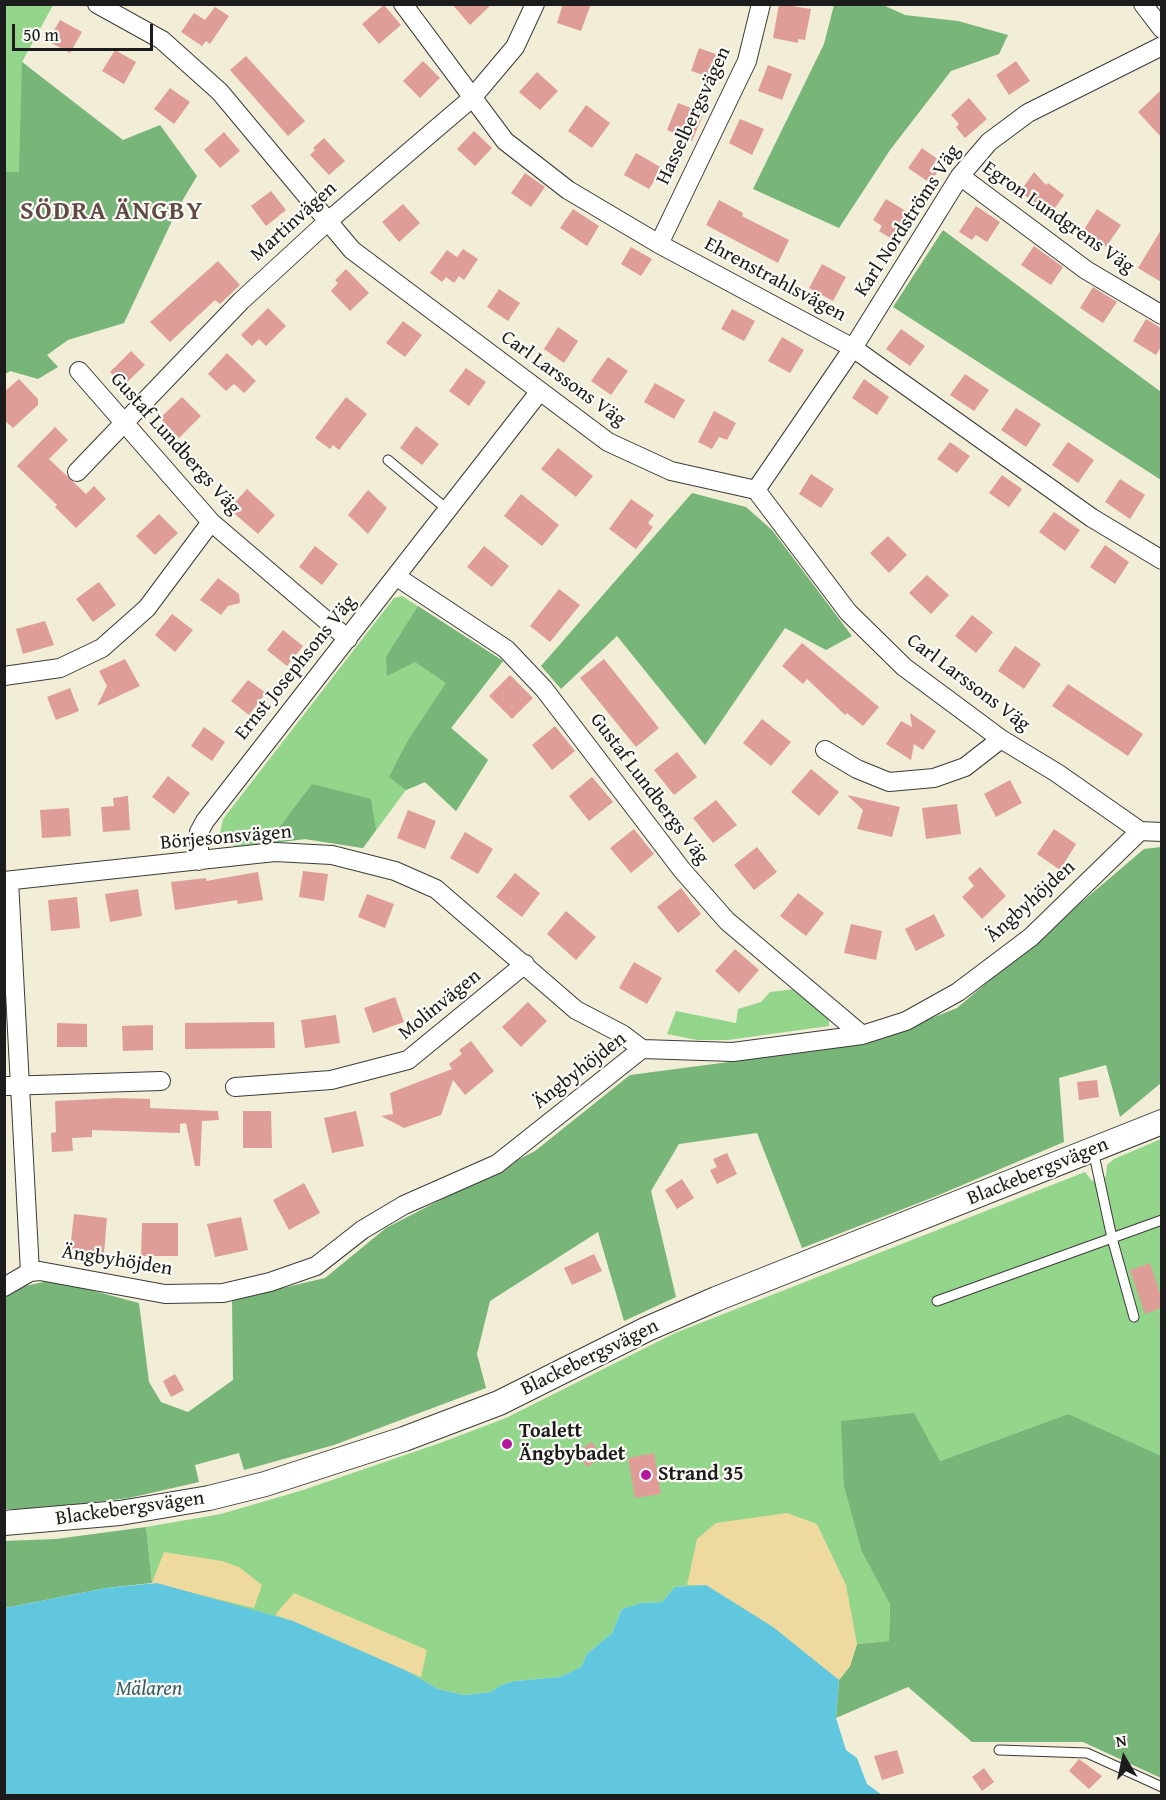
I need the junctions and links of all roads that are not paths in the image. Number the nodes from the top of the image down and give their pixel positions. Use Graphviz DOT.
graph roads {
  1 [pos="97,4"];
  2 [pos="403,4"];
  3 [pos="535,4"];
  4 [pos="761,4"];
  5 [pos="1143,4"];
  6 [pos="1161,29"];
  7 [pos="1161,46"];
  8 [pos="472,98"];
  9 [pos="960,176"];
  10 [pos="327,222"];
  11 [pos="659,244"];
  12 [pos="1161,315"];
  13 [pos="853,348"];
  14 [pos="79,371"];
  15 [pos="540,391"];
  16 [pos="125,423"];
  17 [pos="388,460"];
  18 [pos="77,472"];
  19 [pos="756,490"];
  20 [pos="448,510"];
  21 [pos="211,522"];
  22 [pos="1161,560"];
  23 [pos="397,577"];
  24 [pos="348,639"];
  25 [pos="4,676"];
  26 [pos="1001,739"];
  27 [pos="825,750"];
  28 [pos="1140,831"];
  29 [pos="1161,832"];
  30 [pos="199,861"];
  31 [pos="7,881"];
  32 [pos="525,964"];
  33 [pos="862,1035"];
  34 [pos="642,1049"];
  35 [pos="161,1082"];
  36 [pos="12,1086"];
  37 [pos="235,1087"];
  38 [pos="1160,1120"];
  39 [pos="1093,1150"];
  40 [pos="1161,1220"];
  41 [pos="1112,1238"];
  42 [pos="30,1272"];
  43 [pos="4,1287"];
  44 [pos="937,1301"];
  45 [pos="1134,1317"];
  46 [pos="4,1523"];
  47 [pos="999,1750"];
  48 [pos="1161,1787"];
  1 -- 10 [label="street, Carl Larssons Väg"];
  2 -- 8 [label="street, Ehrenstrahlsvägen"];
  3 -- 8 [label="street, Martinvägen"];
  4 -- 11 [label="street, Hasselbergsvägen"];
  5 -- 6 [label="street"];
  7 -- 9 [label="street, Karl Nordströms Väg"];
  8 -- 10 [label="street, Martinvägen"];
  8 -- 11 [label="street, Ehrenstrahlsvägen"];
  9 -- 12 [label="street, Egron Lundgrens Väg"];
  9 -- 13 [label="street, Karl Nordströms Väg"];
  10 -- 15 [label="street, Carl Larssons Väg"];
  10 -- 16 [label="street, Martinvägen"];
  11 -- 13 [label="street, Ehrenstrahlsvägen"];
  13 -- 19 [label="street, Karl Nordströms Väg"];
  13 -- 22 [label="street, Ehrenstrahlsvägen"];
  14 -- 16 [label="street, Gustaf Lundbergs Väg"];
  15 -- 19 [label="street, Carl Larssons Väg"];
  15 -- 20 [label="street, Ernst Josephsons Väg"];
  16 -- 18 [label="street, Martinvägen"];
  16 -- 21 [label="street, Gustaf Lundbergs Väg"];
  17 -- 20 [label="lane"];
  19 -- 26 [label="street, Carl Larssons Väg"];
  20 -- 23 [label="street, Ernst Josephsons Väg"];
  21 -- 24 [label="street, Gustaf Lundbergs Väg"];
  21 -- 25 [label="street"];
  23 -- 24 [label="street, Ernst Josephsons Väg"];
  23 -- 33 [label="street, Gustaf Lundbergs Väg"];
  24 -- 30 [label="street, Ernst Josephsons Väg"];
  26 -- 27 [label="street"];
  26 -- 28 [label="street, Carl Larssons Väg"];
  28 -- 29 [label="street"];
  28 -- 33 [label="street, Ängbyhöjden"];
  30 -- 31 [label="street, Börjesonsvägen"];
  30 -- 32 [label="street, Börjesonsvägen"];
  31 -- 36 [label="street"];
  32 -- 34 [label="street, Börjesonsvägen"];
  32 -- 37 [label="street, Molinvägen"];
  33 -- 34 [label="street, Ängbyhöjden"];
  34 -- 42 [label="street, Ängbyhöjden"];
  35 -- 36 [label="street"];
  36 -- 42 [label="street"];
  38 -- 39 [label="street, Blackebergsvägen"];
  39 -- 41 [label="lane"];
  39 -- 46 [label="street, Blackebergsvägen"];
  40 -- 41 [label="lane"];
  41 -- 44 [label="lane"];
  41 -- 45 [label="lane"];
  42 -- 43 [label="street"];
  47 -- 48 [label="lane"];
}
